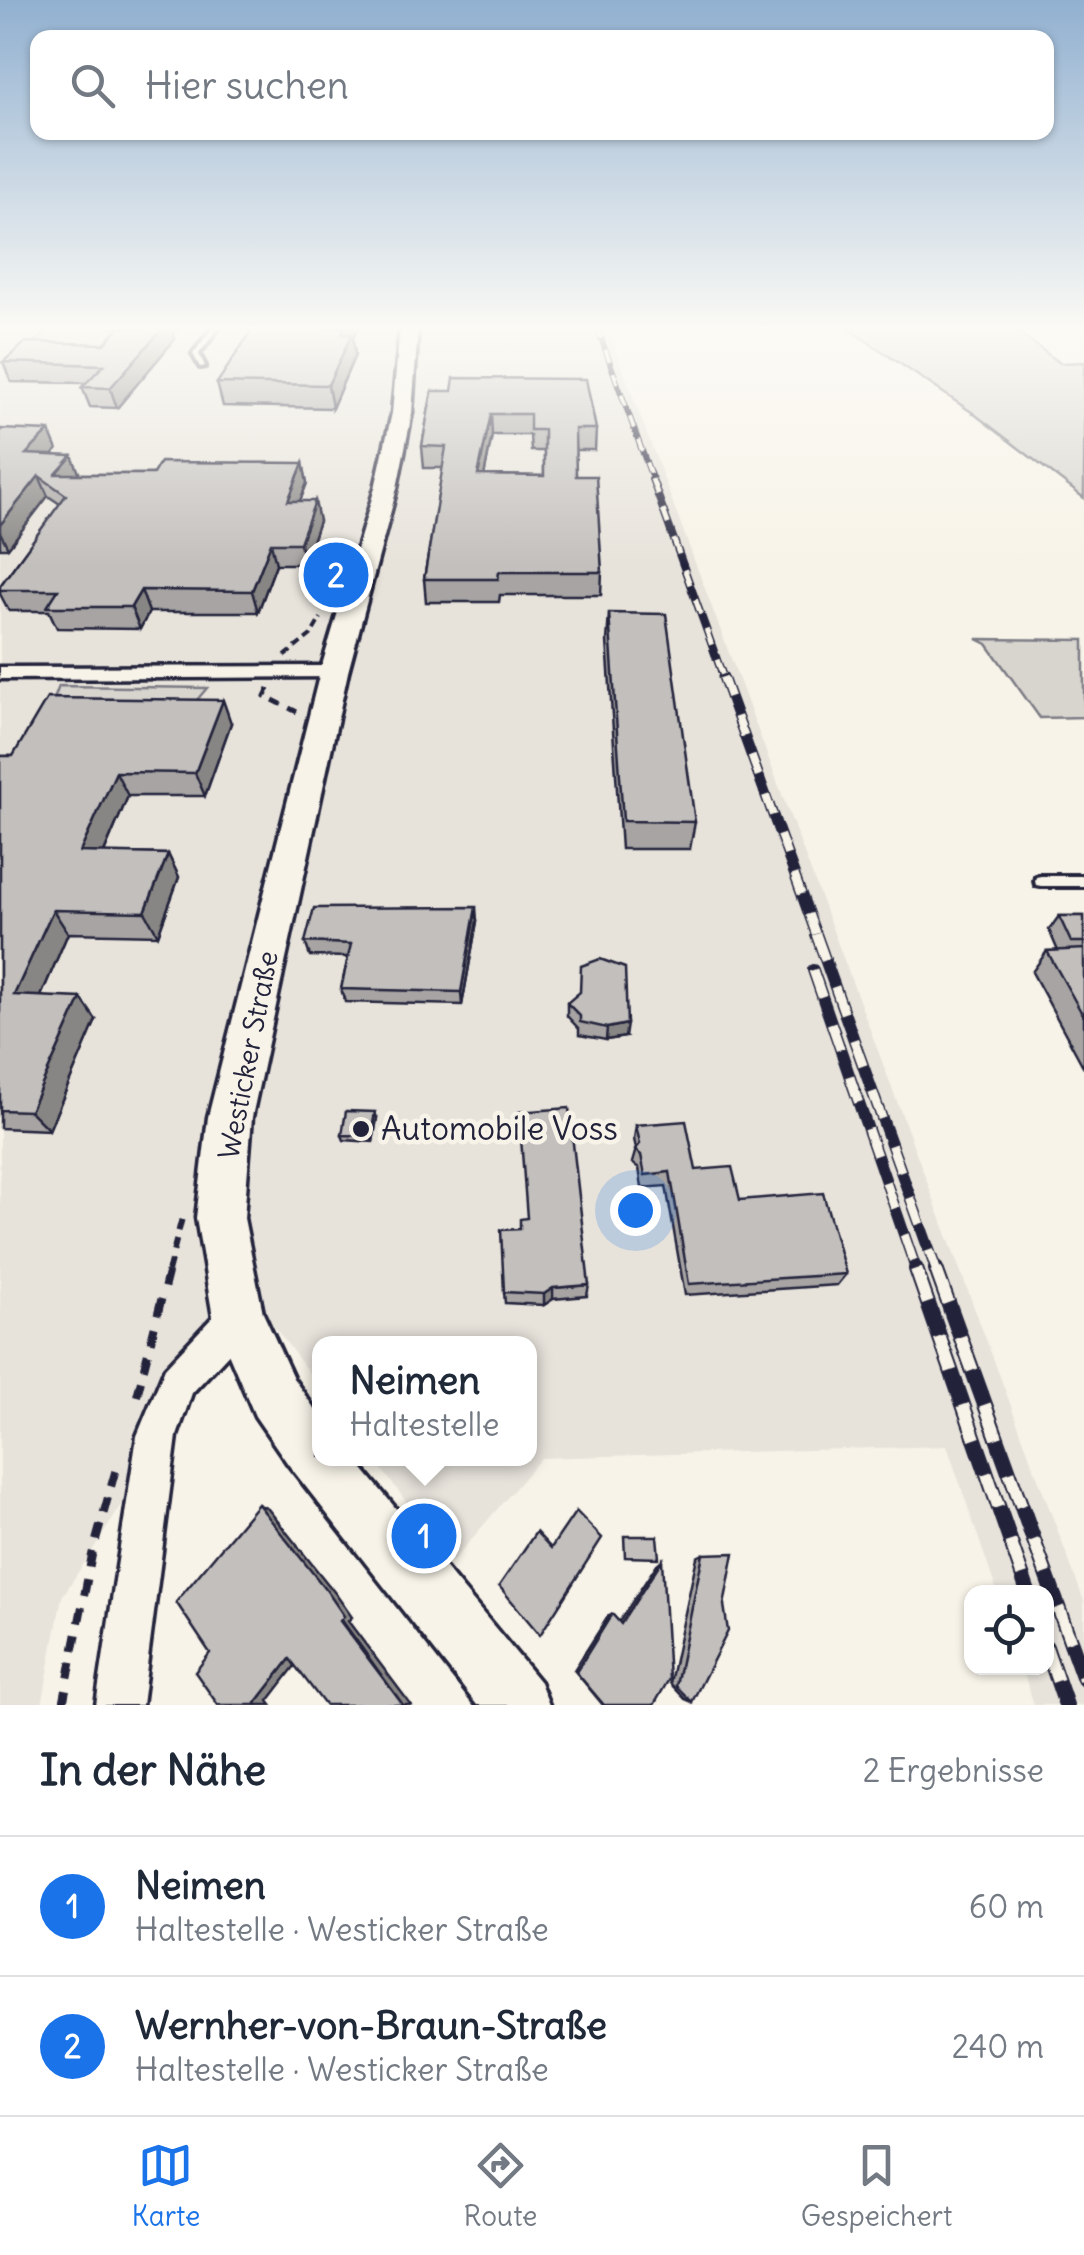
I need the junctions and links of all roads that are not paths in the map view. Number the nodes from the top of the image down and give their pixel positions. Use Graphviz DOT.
graph roads {
  1 [pos="403,407"];
  2 [pos="334,672"];
  3 [pos="0,673"];
  4 [pos="1041,881"];
  5 [pos="1084,881"];
  6 [pos="238,1316"];
  7 [pos="312,1452"];
  8 [pos="323,1466"];
  9 [pos="118,1705"];
  10 [pos="517,1705"];
  1 -- 2 [label="main road, Westicker Straße"];
  2 -- 3 [label="street"];
  2 -- 6 [label="main road, Westicker Straße"];
  4 -- 5 [label="lane"];
  6 -- 7 [label="main road, Westicker Straße"];
  6 -- 9 [label="street"];
  8 -- 10 [label="main road, Westicker Straße"];
}
